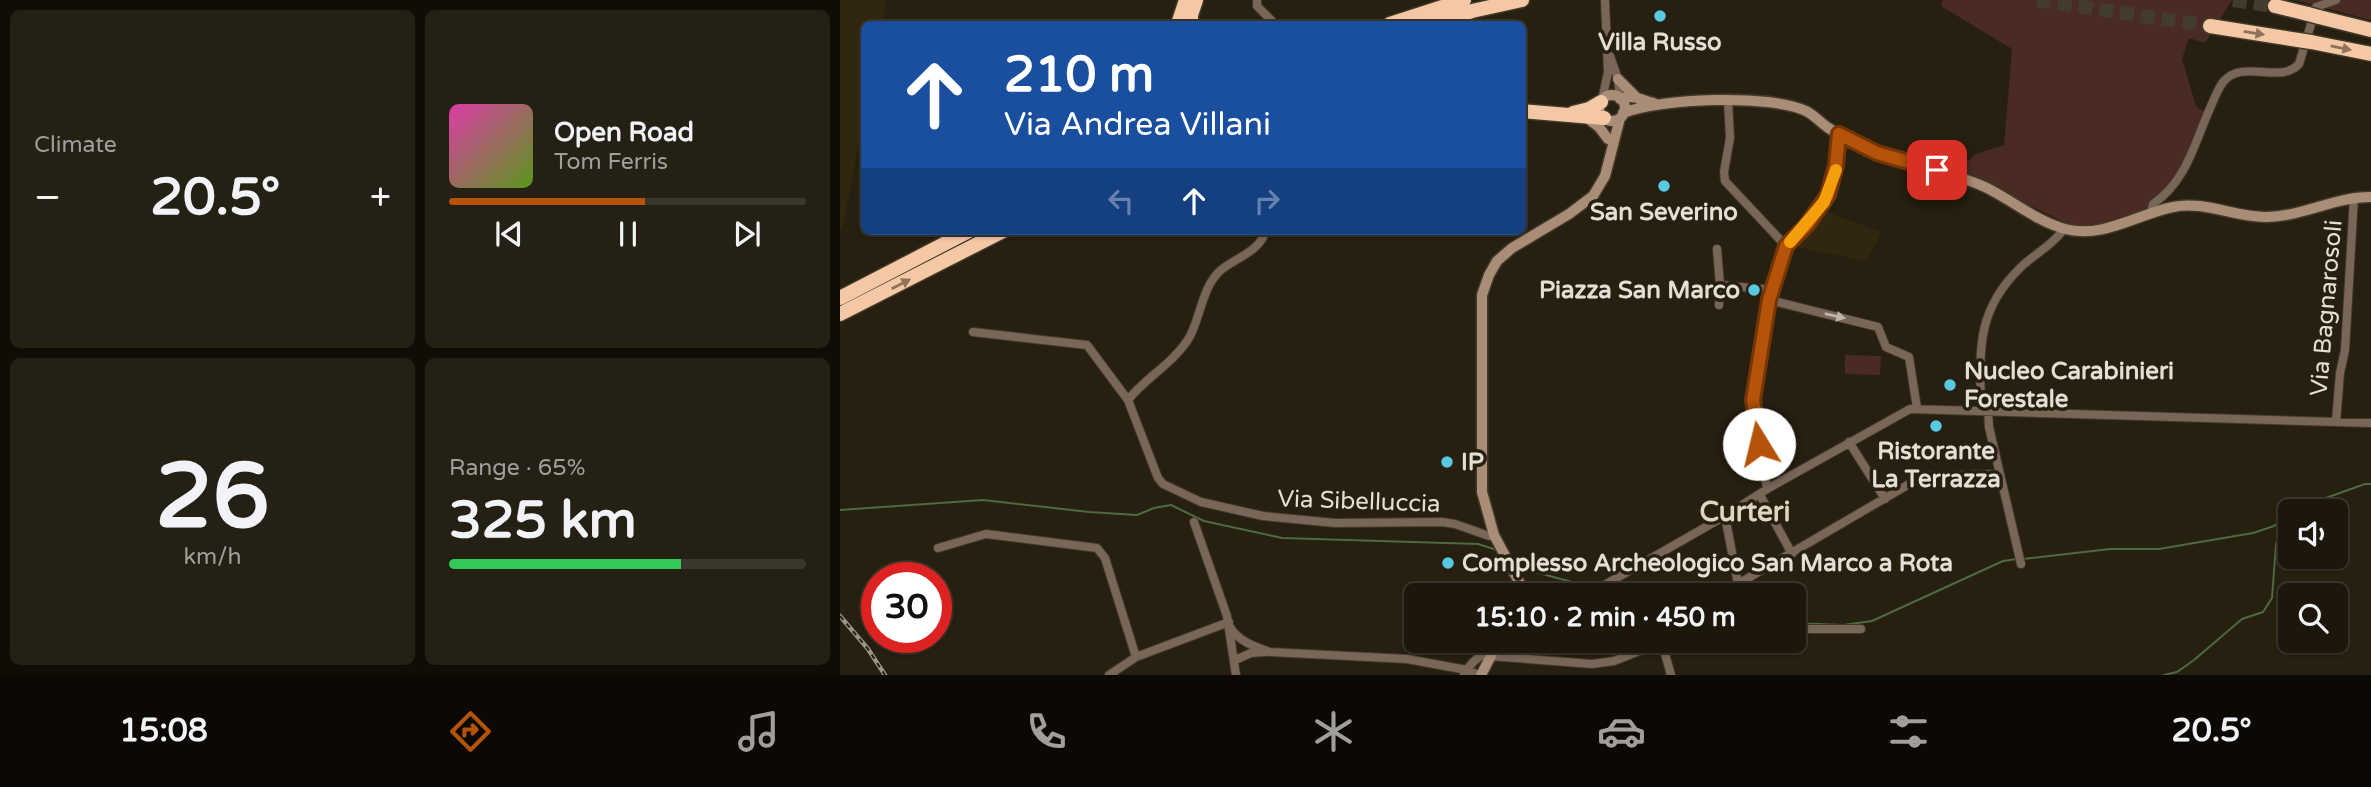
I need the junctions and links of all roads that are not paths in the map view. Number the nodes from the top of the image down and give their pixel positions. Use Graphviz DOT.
graph roads {
  1 [pos="1186,0"];
  2 [pos="1196,0"];
  3 [pos="1257,0"];
  4 [pos="1464,0"];
  5 [pos="1523,0"];
  6 [pos="1605,0"];
  7 [pos="2336,0"];
  8 [pos="2274,6"];
  9 [pos="1179,21"];
  10 [pos="1191,21"];
  11 [pos="1272,21"];
  12 [pos="1399,21"];
  13 [pos="1442,21"];
  14 [pos="1471,21"];
  15 [pos="2210,26"];
  16 [pos="2371,30"];
  17 [pos="1608,47"];
  18 [pos="2371,54"];
  19 [pos="1618,79"];
  20 [pos="1636,97"];
  21 [pos="1620,99"];
  22 [pos="1601,101"];
  23 [pos="1728,101"];
  24 [pos="1657,104"];
  25 [pos="1526,111"];
  26 [pos="1570,114"];
  27 [pos="1621,116"];
  28 [pos="1587,118"];
  29 [pos="1604,118"];
  30 [pos="1839,134"];
  31 [pos="1608,139"];
  32 [pos="1611,151"];
  33 [pos="2354,198"];
  34 [pos="2371,198"];
  35 [pos="2151,213"];
  36 [pos="2064,229"];
  37 [pos="961,235"];
  38 [pos="995,235"];
  39 [pos="1264,235"];
  40 [pos="1786,246"];
  41 [pos="1717,249"];
  42 [pos="1720,285"];
  43 [pos="1772,290"];
  44 [pos="840,298"];
  45 [pos="1769,300"];
  46 [pos="1718,305"];
  47 [pos="840,314"];
  48 [pos="973,332"];
  49 [pos="1128,400"];
  50 [pos="1917,408"];
  51 [pos="1984,410"];
  52 [pos="2336,422"];
  53 [pos="2371,423"];
  54 [pos="1849,442"];
  55 [pos="1999,474"];
  56 [pos="1763,492"];
  57 [pos="1885,499"];
  58 [pos="1725,516"];
  59 [pos="1194,522"];
  60 [pos="1494,535"];
  61 [pos="939,548"];
  62 [pos="1792,554"];
  63 [pos="2021,564"];
  64 [pos="1523,583"];
  65 [pos="1608,583"];
  66 [pos="1738,583"];
  67 [pos="1740,583"];
  68 [pos="1229,624"];
  69 [pos="1806,629"];
  70 [pos="1861,629"];
  71 [pos="1270,652"];
  72 [pos="1492,653"];
  73 [pos="1635,653"];
  74 [pos="1667,653"];
  75 [pos="1136,657"];
  76 [pos="1235,660"];
  77 [pos="1466,672"];
  78 [pos="1109,675"];
  79 [pos="1236,675"];
  80 [pos="1480,675"];
  81 [pos="1671,675"];
  1 -- 9 [label="highway"];
  2 -- 10 [label="highway"];
  3 -- 11 [label="street"];
  4 -- 12 [label="highway"];
  5 -- 13 [label="highway"];
  5 -- 14 [label="highway"];
  6 -- 17 [label="street"];
  7 -- 35 [label="street"];
  8 -- 16 [label="highway"];
  15 -- 18 [label="highway, one-way"];
  17 -- 19 [label="street"];
  17 -- 22 [label="street"];
  19 -- 20 [label="main road"];
  19 -- 21 [label="street"];
  20 -- 21 [label="main road"];
  20 -- 24 [label="main road"];
  21 -- 22 [label="main road"];
  21 -- 27 [label="main road"];
  22 -- 26 [label="highway"];
  22 -- 29 [label="main road"];
  23 -- 24 [label="main road"];
  23 -- 30 [label="main road"];
  23 -- 40 [label="street"];
  24 -- 27 [label="main road"];
  25 -- 26 [label="highway"];
  26 -- 28 [label="highway"];
  27 -- 29 [label="main road"];
  27 -- 32 [label="main road"];
  28 -- 29 [label="highway"];
  28 -- 31 [label="main road"];
  29 -- 31 [label="main road"];
  30 -- 36 [label="main road"];
  30 -- 40 [label="street"];
  31 -- 32 [label="main road"];
  32 -- 60 [label="main road"];
  33 -- 34 [label="main road"];
  33 -- 35 [label="main road"];
  33 -- 52 [label="street, Via Bagnarosoli"];
  35 -- 36 [label="main road"];
  36 -- 51 [label="street"];
  37 -- 44 [label="highway"];
  47 -- 38 [label="highway, one-way"];
  39 -- 49 [label="street"];
  40 -- 43 [label="street"];
  41 -- 42 [label="street"];
  42 -- 43 [label="street"];
  42 -- 46 [label="street"];
  43 -- 45 [label="street"];
  45 -- 50 [label="street, one-way"];
  45 -- 56 [label="street"];
  48 -- 49 [label="street, Via Sibelluccia"];
  49 -- 60 [label="street, Via Sibelluccia"];
  50 -- 51 [label="street"];
  50 -- 54 [label="street"];
  51 -- 52 [label="street"];
  51 -- 55 [label="street"];
  52 -- 53 [label="street"];
  54 -- 56 [label="street"];
  54 -- 57 [label="street"];
  55 -- 57 [label="street"];
  55 -- 63 [label="street"];
  56 -- 58 [label="street"];
  56 -- 62 [label="street"];
  57 -- 62 [label="street"];
  58 -- 65 [label="street"];
  58 -- 66 [label="street"];
  59 -- 68 [label="street"];
  60 -- 64 [label="main road"];
  61 -- 75 [label="street"];
  62 -- 67 [label="street"];
  68 -- 71 [label="street"];
  68 -- 75 [label="street"];
  68 -- 76 [label="street"];
  69 -- 70 [label="street"];
  71 -- 76 [label="street"];
  71 -- 77 [label="street"];
  72 -- 73 [label="street"];
  72 -- 77 [label="street"];
  72 -- 80 [label="main road"];
  74 -- 81 [label="street"];
  75 -- 78 [label="street"];
  76 -- 79 [label="street"];
  77 -- 80 [label="street"];
}
